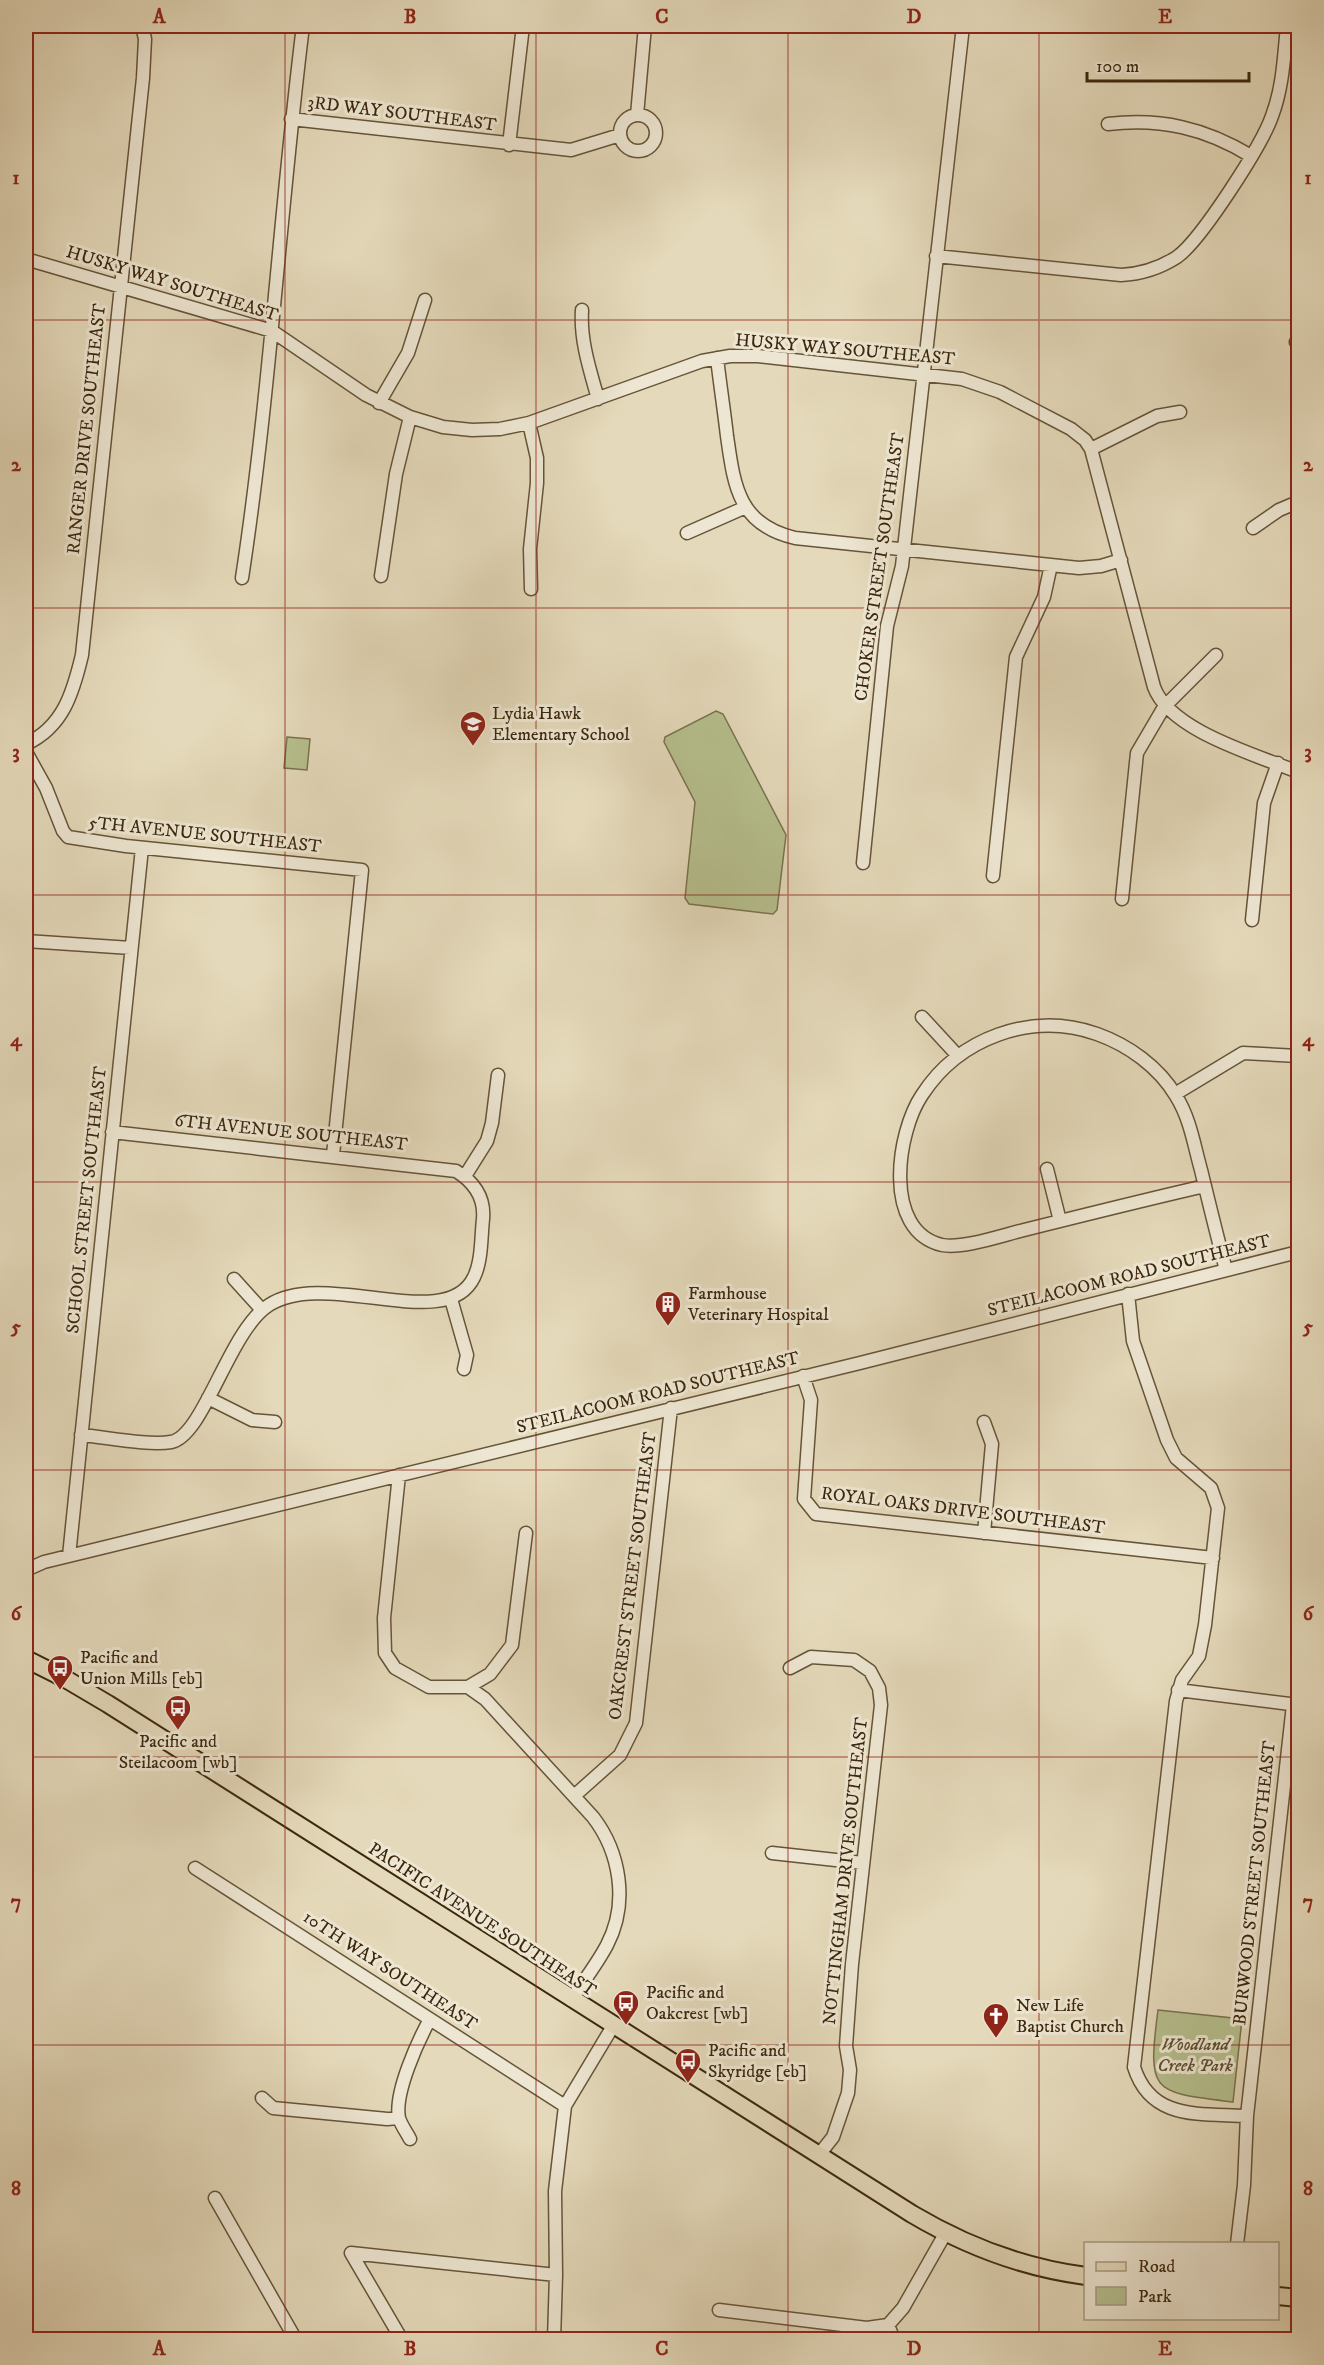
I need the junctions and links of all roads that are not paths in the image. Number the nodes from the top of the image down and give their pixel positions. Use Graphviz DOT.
graph roads {
  1 [pos="142,26"];
  2 [pos="303,26"];
  3 [pos="524,26"];
  4 [pos="645,26"];
  5 [pos="963,26"];
  6 [pos="1287,26"];
  7 [pos="637,115"];
  8 [pos="291,119"];
  9 [pos="1108,124"];
  10 [pos="620,135"];
  11 [pos="509,145"];
  12 [pos="1251,156"];
  13 [pos="936,256"];
  14 [pos="26,259"];
  15 [pos="121,286"];
  16 [pos="425,300"];
  17 [pos="582,310"];
  18 [pos="272,331"];
  19 [pos="717,358"];
  20 [pos="922,374"];
  21 [pos="598,399"];
  22 [pos="379,403"];
  23 [pos="1180,412"];
  24 [pos="410,417"];
  25 [pos="529,423"];
  26 [pos="1091,449"];
  27 [pos="1299,502"];
  28 [pos="746,507"];
  29 [pos="1253,528"];
  30 [pos="687,533"];
  31 [pos="904,549"];
  32 [pos="1121,560"];
  33 [pos="1051,565"];
  34 [pos="381,576"];
  35 [pos="242,578"];
  36 [pos="531,590"];
  37 [pos="1216,655"];
  38 [pos="1164,707"];
  39 [pos="26,744"];
  40 [pos="26,752"];
  41 [pos="1278,763"];
  42 [pos="1299,772"];
  43 [pos="142,848"];
  44 [pos="862,863"];
  45 [pos="993,876"];
  46 [pos="1122,899"];
  47 [pos="1252,920"];
  48 [pos="26,941"];
  49 [pos="132,948"];
  50 [pos="922,1017"];
  51 [pos="958,1056"];
  52 [pos="1299,1056"];
  53 [pos="498,1075"];
  54 [pos="1175,1094"];
  55 [pos="112,1132"];
  56 [pos="333,1155"];
  57 [pos="1047,1169"];
  58 [pos="465,1176"];
  59 [pos="1204,1186"];
  60 [pos="1060,1221"];
  61 [pos="1299,1252"];
  62 [pos="1226,1270"];
  63 [pos="234,1279"];
  64 [pos="1128,1294"];
  65 [pos="451,1299"];
  66 [pos="262,1310"];
  67 [pos="464,1370"];
  68 [pos="803,1376"];
  69 [pos="208,1398"];
  70 [pos="670,1408"];
  71 [pos="275,1422"];
  72 [pos="984,1422"];
  73 [pos="81,1435"];
  74 [pos="399,1475"];
  75 [pos="526,1533"];
  76 [pos="984,1533"];
  77 [pos="69,1556"];
  78 [pos="1213,1558"];
  79 [pos="26,1570"];
  80 [pos="26,1659"];
  81 [pos="790,1668"];
  82 [pos="468,1687"];
  83 [pos="1178,1690"];
  84 [pos="1296,1705"];
  85 [pos="574,1796"];
  86 [pos="772,1853"];
  87 [pos="863,1863"];
  88 [pos="195,1868"];
  89 [pos="571,2000"];
  90 [pos="430,2019"];
  91 [pos="613,2026"];
  92 [pos="262,2098"];
  93 [pos="565,2106"];
  94 [pos="1247,2116"];
  95 [pos="399,2118"];
  96 [pos="410,2139"];
  97 [pos="818,2156"];
  98 [pos="214,2198"];
  99 [pos="945,2234"];
  100 [pos="1237,2242"];
  101 [pos="556,2275"];
  102 [pos="1084,2276"];
  103 [pos="1279,2295"];
  104 [pos="1299,2298"];
  105 [pos="719,2310"];
  106 [pos="888,2325"];
  107 [pos="296,2340"];
  108 [pos="402,2340"];
  109 [pos="554,2340"];
  110 [pos="894,2340"];
  1 -- 15 [label="street, RANGER DRIVE SOUTHEAST"];
  2 -- 8 [label="street"];
  3 -- 11 [label="street, 3RD WAY SOUTHEAST"];
  4 -- 7 [label="street"];
  5 -- 13 [label="street, CHOKER STREET SOUTHEAST"];
  6 -- 12 [label="street"];
  7 -- 10 [label="street"];
  7 -- 10 [label="street"];
  8 -- 11 [label="street, 3RD WAY SOUTHEAST"];
  8 -- 18 [label="street"];
  9 -- 12 [label="street"];
  10 -- 11 [label="street, 3RD WAY SOUTHEAST"];
  12 -- 13 [label="street"];
  13 -- 20 [label="street, CHOKER STREET SOUTHEAST"];
  14 -- 15 [label="street, HUSKY WAY SOUTHEAST"];
  15 -- 18 [label="street, HUSKY WAY SOUTHEAST"];
  15 -- 39 [label="street, RANGER DRIVE SOUTHEAST"];
  16 -- 22 [label="street"];
  17 -- 21 [label="street"];
  18 -- 22 [label="street, HUSKY WAY SOUTHEAST"];
  18 -- 35 [label="street"];
  19 -- 20 [label="street, HUSKY WAY SOUTHEAST"];
  19 -- 21 [label="street, HUSKY WAY SOUTHEAST"];
  19 -- 28 [label="street"];
  20 -- 26 [label="street, HUSKY WAY SOUTHEAST"];
  20 -- 31 [label="street, CHOKER STREET SOUTHEAST"];
  21 -- 25 [label="street, HUSKY WAY SOUTHEAST"];
  22 -- 24 [label="street, HUSKY WAY SOUTHEAST"];
  23 -- 26 [label="street"];
  24 -- 25 [label="street, HUSKY WAY SOUTHEAST"];
  24 -- 34 [label="street"];
  25 -- 36 [label="street"];
  26 -- 32 [label="street"];
  27 -- 29 [label="street"];
  28 -- 30 [label="street"];
  28 -- 31 [label="street"];
  31 -- 33 [label="street"];
  31 -- 44 [label="street, CHOKER STREET SOUTHEAST"];
  32 -- 33 [label="street"];
  32 -- 38 [label="street"];
  33 -- 45 [label="street"];
  37 -- 38 [label="street"];
  38 -- 41 [label="street"];
  38 -- 46 [label="street"];
  40 -- 43 [label="street, 5TH AVENUE SOUTHEAST"];
  41 -- 42 [label="street"];
  41 -- 47 [label="street"];
  43 -- 49 [label="street, SCHOOL STREET SOUTHEAST"];
  43 -- 56 [label="street, 5TH AVENUE SOUTHEAST"];
  48 -- 49 [label="street"];
  49 -- 55 [label="street, SCHOOL STREET SOUTHEAST"];
  50 -- 51 [label="street"];
  51 -- 54 [label="street"];
  51 -- 60 [label="street"];
  52 -- 54 [label="street"];
  53 -- 58 [label="street"];
  54 -- 59 [label="street"];
  55 -- 56 [label="street, 6TH AVENUE SOUTHEAST"];
  55 -- 73 [label="street, SCHOOL STREET SOUTHEAST"];
  56 -- 58 [label="street, 6TH AVENUE SOUTHEAST"];
  57 -- 60 [label="street"];
  58 -- 65 [label="street"];
  59 -- 60 [label="street"];
  59 -- 62 [label="street"];
  61 -- 62 [label="street, STEILACOOM ROAD SOUTHEAST"];
  62 -- 64 [label="street, STEILACOOM ROAD SOUTHEAST"];
  63 -- 66 [label="street"];
  64 -- 68 [label="street, STEILACOOM ROAD SOUTHEAST"];
  64 -- 78 [label="street"];
  65 -- 66 [label="street"];
  65 -- 67 [label="street"];
  66 -- 69 [label="street"];
  68 -- 70 [label="street, STEILACOOM ROAD SOUTHEAST"];
  68 -- 76 [label="street, ROYAL OAKS DRIVE SOUTHEAST"];
  69 -- 71 [label="street"];
  69 -- 73 [label="street"];
  70 -- 74 [label="street, STEILACOOM ROAD SOUTHEAST"];
  70 -- 85 [label="street, OAKCREST STREET SOUTHEAST"];
  72 -- 76 [label="street"];
  73 -- 77 [label="street, SCHOOL STREET SOUTHEAST"];
  74 -- 77 [label="street, STEILACOOM ROAD SOUTHEAST"];
  74 -- 82 [label="street"];
  75 -- 82 [label="street"];
  76 -- 78 [label="street, ROYAL OAKS DRIVE SOUTHEAST"];
  77 -- 79 [label="street, STEILACOOM ROAD SOUTHEAST"];
  78 -- 83 [label="street"];
  80 -- 89 [label="main road, PACIFIC AVENUE SOUTHEAST"];
  81 -- 87 [label="street, NOTTINGHAM DRIVE SOUTHEAST"];
  82 -- 85 [label="street"];
  83 -- 84 [label="street"];
  83 -- 94 [label="street"];
  84 -- 94 [label="street, BURWOOD STREET SOUTHEAST"];
  85 -- 89 [label="street"];
  86 -- 87 [label="street"];
  87 -- 97 [label="street, NOTTINGHAM DRIVE SOUTHEAST"];
  88 -- 90 [label="street, 10TH WAY SOUTHEAST"];
  89 -- 91 [label="main road, PACIFIC AVENUE SOUTHEAST"];
  90 -- 93 [label="street, 10TH WAY SOUTHEAST"];
  90 -- 95 [label="street"];
  91 -- 93 [label="street"];
  91 -- 97 [label="main road, PACIFIC AVENUE SOUTHEAST"];
  92 -- 95 [label="street"];
  93 -- 101 [label="street"];
  94 -- 100 [label="street, BURWOOD STREET SOUTHEAST"];
  95 -- 96 [label="street"];
  97 -- 99 [label="main road, PACIFIC AVENUE SOUTHEAST"];
  98 -- 107 [label="street"];
  99 -- 102 [label="main road, PACIFIC AVENUE SOUTHEAST"];
  99 -- 106 [label="street"];
  101 -- 108 [label="street"];
  101 -- 109 [label="street"];
  103 -- 104 [label="main road"];
  105 -- 106 [label="street"];
  106 -- 110 [label="street"];
}
